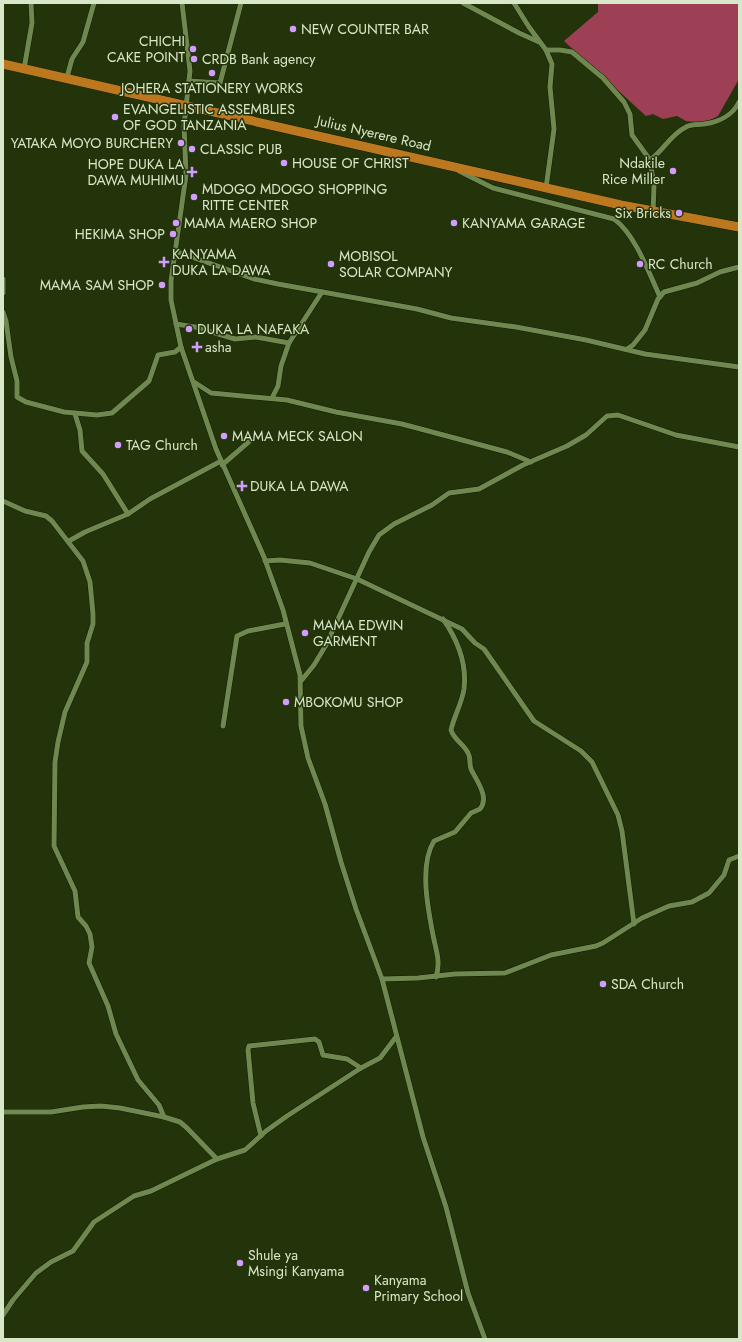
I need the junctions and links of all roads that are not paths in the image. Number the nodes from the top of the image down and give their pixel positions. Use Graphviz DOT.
graph roads {
  1 [pos="31,3"];
  2 [pos="94,3"];
  3 [pos="182,3"];
  4 [pos="241,3"];
  5 [pos="463,3"];
  6 [pos="514,3"];
  7 [pos="540,42"];
  8 [pos="546,50"];
  9 [pos="3,64"];
  10 [pos="24,69"];
  11 [pos="67,77"];
  12 [pos="189,81"];
  13 [pos="739,102"];
  14 [pos="186,105"];
  15 [pos="650,160"];
  16 [pos="448,164"];
  17 [pos="546,188"];
  18 [pos="653,212"];
  19 [pos="739,228"];
  20 [pos="174,251"];
  21 [pos="739,267"];
  22 [pos="3,279"];
  23 [pos="322,292"];
  24 [pos="3,293"];
  25 [pos="660,297"];
  26 [pos="3,312"];
  27 [pos="176,324"];
  28 [pos="289,343"];
  29 [pos="181,347"];
  30 [pos="627,349"];
  31 [pos="739,367"];
  32 [pos="194,382"];
  33 [pos="272,398"];
  34 [pos="75,414"];
  35 [pos="252,439"];
  36 [pos="739,447"];
  37 [pos="531,462"];
  38 [pos="222,463"];
  39 [pos="3,501"];
  40 [pos="128,514"];
  41 [pos="69,541"];
  42 [pos="265,561"];
  43 [pos="357,578"];
  44 [pos="442,619"];
  45 [pos="285,624"];
  46 [pos="301,681"];
  47 [pos="223,726"];
  48 [pos="739,856"];
  49 [pos="634,924"];
  50 [pos="436,977"];
  51 [pos="382,978"];
  52 [pos="396,1037"];
  53 [pos="361,1068"];
  54 [pos="3,1112"];
  55 [pos="164,1117"];
  56 [pos="261,1136"];
  57 [pos="217,1159"];
  58 [pos="3,1315"];
  59 [pos="485,1339"];
  1 -- 10 [label="street"];
  2 -- 11 [label="street"];
  3 -- 12 [label="street"];
  4 -- 12 [label="street"];
  5 -- 7 [label="street"];
  6 -- 7 [label="street"];
  7 -- 8 [label="street"];
  8 -- 15 [label="street"];
  8 -- 17 [label="street"];
  9 -- 10 [label="highway, Julius Nyerere Road"];
  10 -- 11 [label="highway, Julius Nyerere Road"];
  11 -- 14 [label="highway, Julius Nyerere Road"];
  12 -- 14 [label="street"];
  13 -- 15 [label="street"];
  14 -- 16 [label="highway, Julius Nyerere Road"];
  14 -- 20 [label="street"];
  15 -- 18 [label="street"];
  16 -- 17 [label="highway, Julius Nyerere Road"];
  16 -- 25 [label="street"];
  17 -- 18 [label="highway, Julius Nyerere Road"];
  18 -- 19 [label="highway, Julius Nyerere Road"];
  20 -- 23 [label="street"];
  20 -- 27 [label="street"];
  21 -- 25 [label="street"];
  22 -- 24 [label="street"];
  23 -- 28 [label="street"];
  23 -- 30 [label="street"];
  25 -- 30 [label="street"];
  26 -- 34 [label="street"];
  27 -- 28 [label="street"];
  27 -- 29 [label="street"];
  28 -- 33 [label="street"];
  29 -- 32 [label="street"];
  29 -- 34 [label="street"];
  30 -- 31 [label="street"];
  32 -- 33 [label="street"];
  32 -- 38 [label="street"];
  33 -- 37 [label="street"];
  34 -- 40 [label="street"];
  35 -- 38 [label="street"];
  36 -- 37 [label="street"];
  37 -- 43 [label="street"];
  38 -- 40 [label="street"];
  38 -- 42 [label="street"];
  39 -- 41 [label="street"];
  40 -- 41 [label="street"];
  41 -- 55 [label="street"];
  42 -- 43 [label="street"];
  42 -- 45 [label="street"];
  43 -- 44 [label="street"];
  43 -- 46 [label="street"];
  44 -- 49 [label="street"];
  44 -- 50 [label="street"];
  45 -- 46 [label="street"];
  45 -- 47 [label="street"];
  46 -- 51 [label="street"];
  48 -- 49 [label="street"];
  49 -- 50 [label="street"];
  50 -- 51 [label="street"];
  51 -- 52 [label="street"];
  52 -- 53 [label="street"];
  52 -- 59 [label="street"];
  53 -- 56 [label="street"];
  53 -- 56 [label="street"];
  54 -- 55 [label="street"];
  55 -- 57 [label="street"];
  56 -- 57 [label="street"];
  57 -- 58 [label="street"];
}
